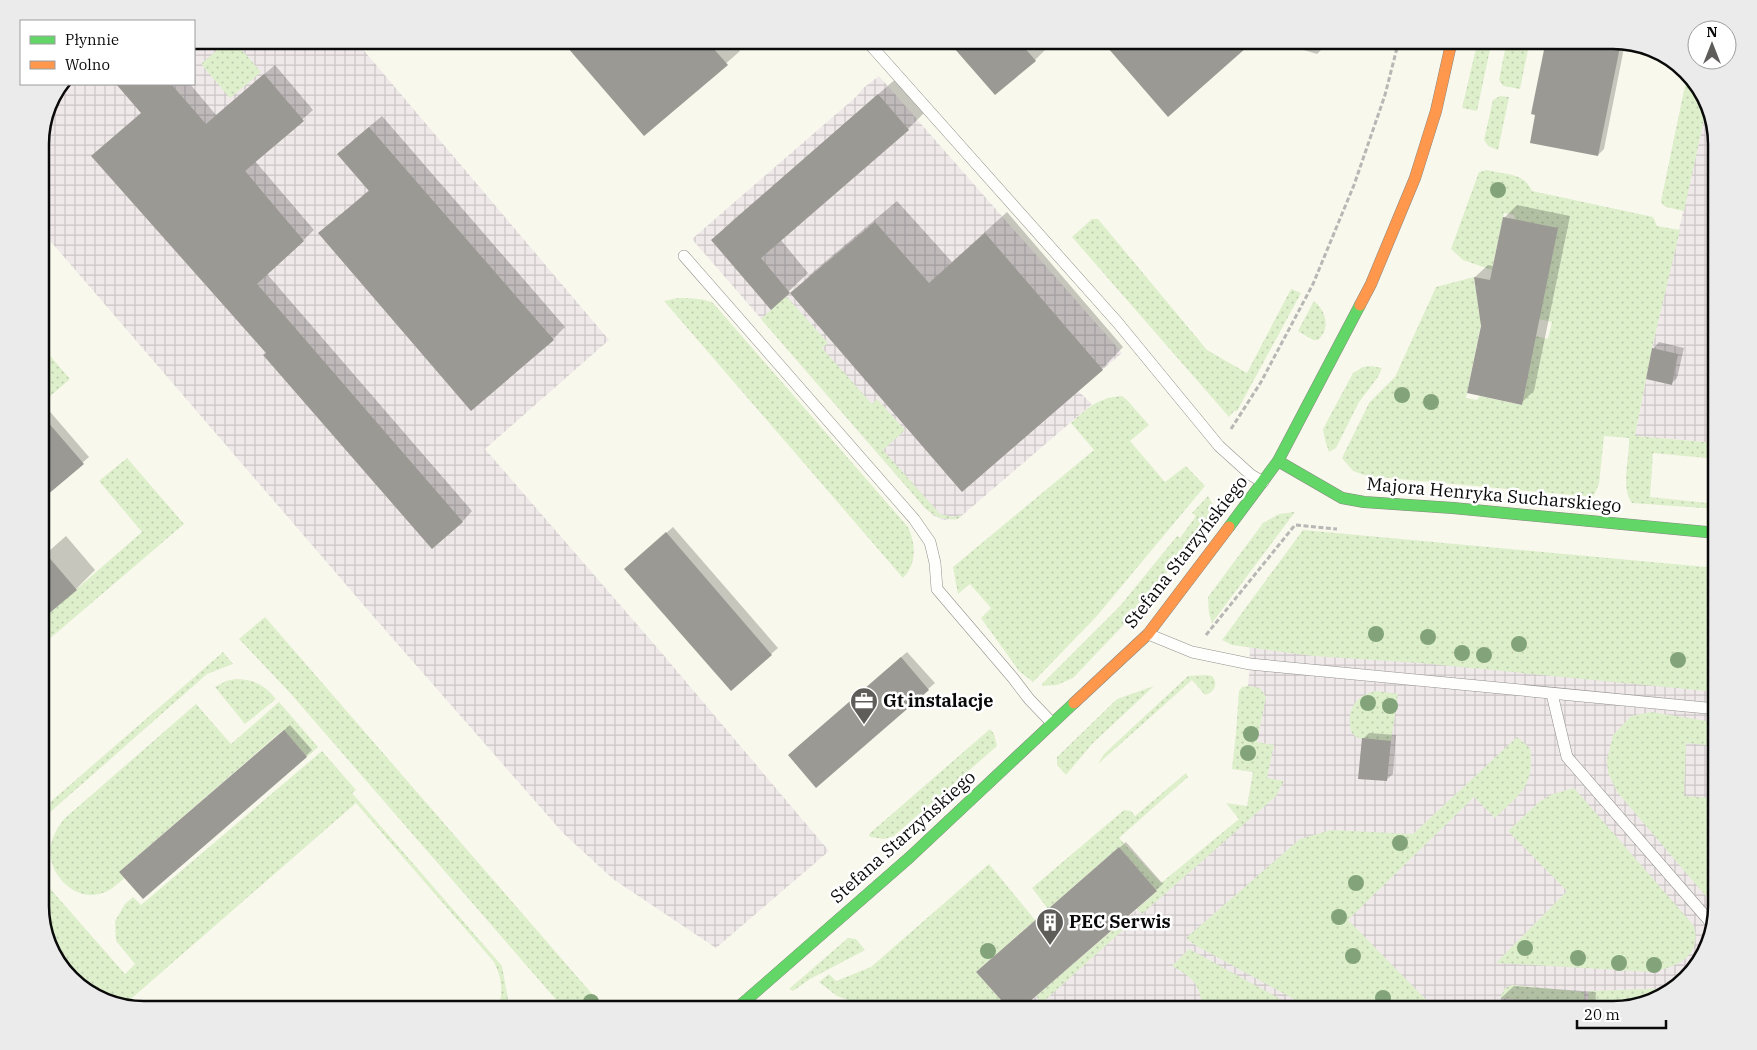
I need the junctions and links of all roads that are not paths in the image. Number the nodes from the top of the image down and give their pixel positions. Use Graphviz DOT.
graph roads {
  1 [pos="874,49"];
  2 [pos="1450,49"];
  3 [pos="684,256"];
  4 [pos="1278,461"];
  5 [pos="1263,482"];
  6 [pos="1708,532"];
  7 [pos="1148,634"];
  8 [pos="1552,694"];
  9 [pos="1708,708"];
  10 [pos="1052,723"];
  11 [pos="1707,918"];
  12 [pos="745,1001"];
  1 -- 5 [label="lane"];
  2 -- 4 [label="street, Stefana Starzyńskiego"];
  3 -- 10 [label="lane"];
  4 -- 5 [label="street, Stefana Starzyńskiego"];
  4 -- 6 [label="street, Majora Henryka Sucharskiego"];
  5 -- 7 [label="street, Stefana Starzyńskiego"];
  7 -- 8 [label="lane"];
  7 -- 10 [label="street, Stefana Starzyńskiego"];
  8 -- 9 [label="lane"];
  8 -- 11 [label="lane"];
  10 -- 12 [label="street, Stefana Starzyńskiego"];
}
